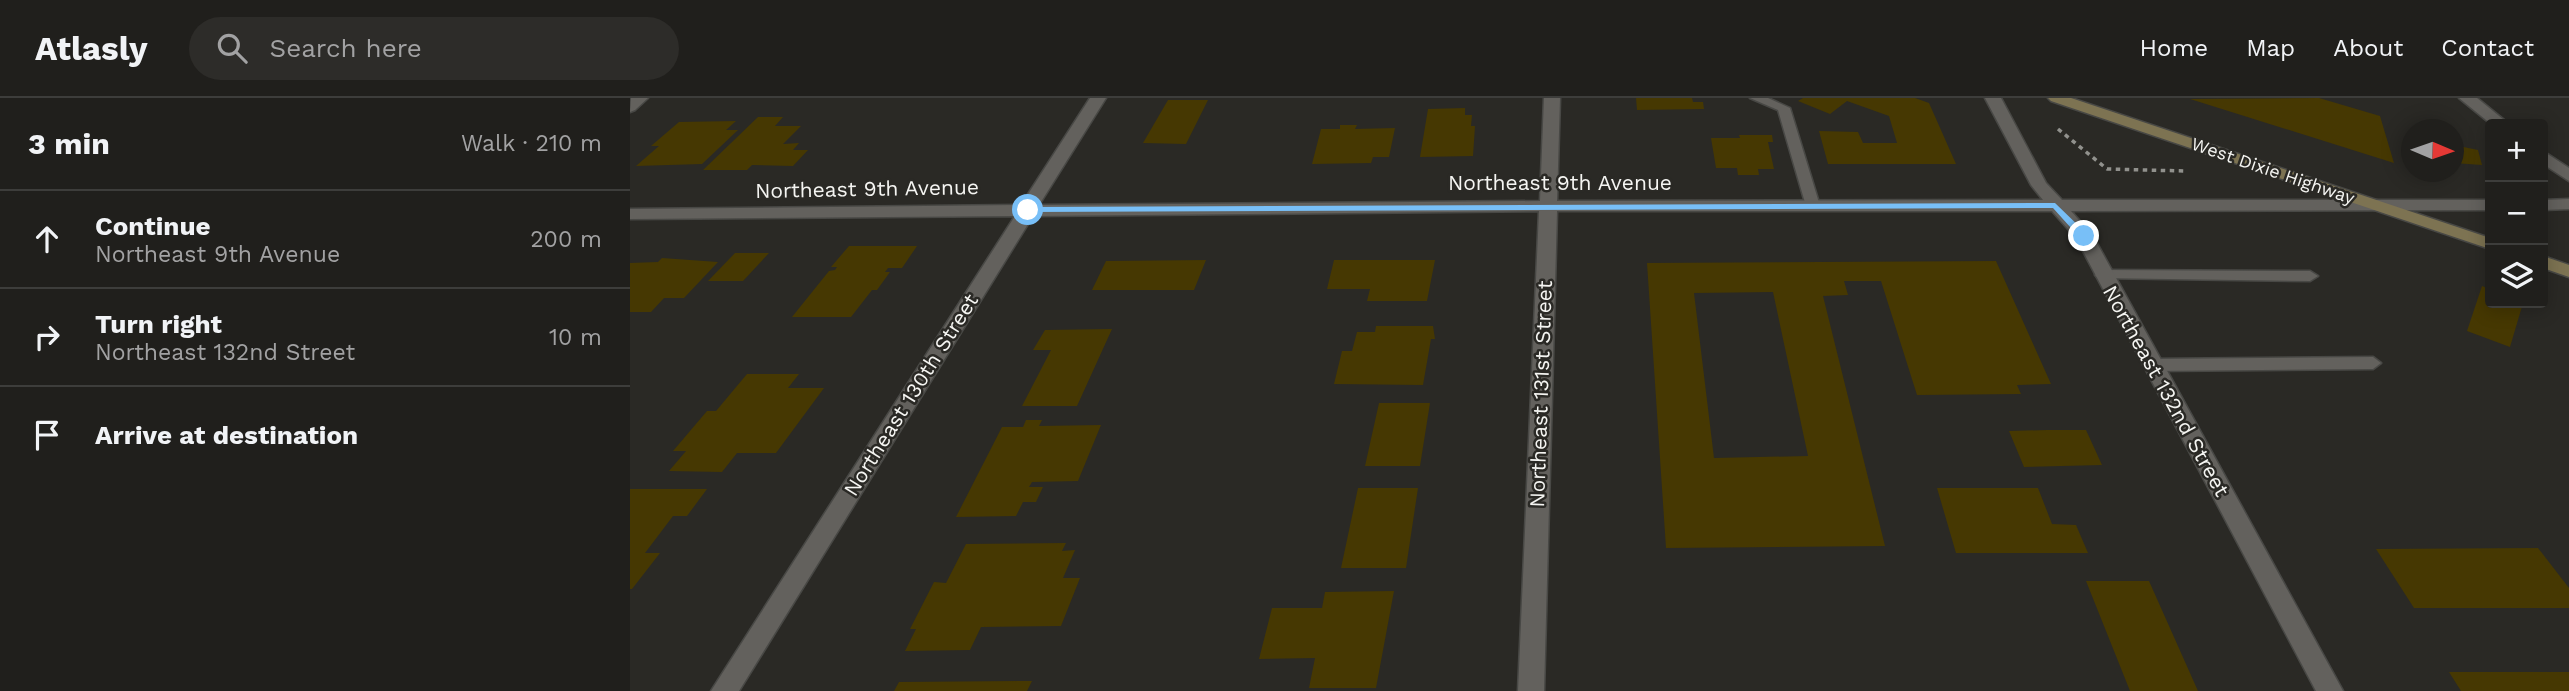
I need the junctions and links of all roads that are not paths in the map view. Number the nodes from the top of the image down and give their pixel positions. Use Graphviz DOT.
graph roads {
  1 [pos="640,98"];
  2 [pos="1098,98"];
  3 [pos="1552,98"];
  4 [pos="1756,98"];
  5 [pos="1993,98"];
  6 [pos="2056,98"];
  7 [pos="2467,98"];
  8 [pos="630,107"];
  9 [pos="2494,119"];
  10 [pos="2548,160"];
  11 [pos="2569,176"];
  12 [pos="2371,204"];
  13 [pos="2569,204"];
  14 [pos="2055,205"];
  15 [pos="2485,205"];
  16 [pos="2548,205"];
  17 [pos="1548,206"];
  18 [pos="1813,206"];
  19 [pos="1028,210"];
  20 [pos="630,214"];
  21 [pos="2485,242"];
  22 [pos="2548,264"];
  23 [pos="2569,271"];
  24 [pos="2103,275"];
  25 [pos="2310,276"];
  26 [pos="2373,363"];
  27 [pos="2152,365"];
  28 [pos="724,691"];
  29 [pos="1531,691"];
  30 [pos="2330,691"];
  1 -- 8 [label="street"];
  2 -- 19 [label="street, Northeast 130th Street"];
  3 -- 17 [label="street, Northeast 131st Street"];
  4 -- 18 [label="lane"];
  5 -- 14 [label="street, Northeast 132nd Street"];
  6 -- 12 [label="main road, West Dixie Highway"];
  7 -- 9 [label="street"];
  10 -- 11 [label="street"];
  12 -- 14 [label="street, Northeast 9th Avenue"];
  12 -- 15 [label="street, Northeast 9th Avenue"];
  12 -- 21 [label="main road, West Dixie Highway"];
  13 -- 16 [label="street"];
  14 -- 18 [label="street, Northeast 9th Avenue"];
  14 -- 24 [label="street, Northeast 132nd Street"];
  17 -- 18 [label="street, Northeast 9th Avenue"];
  17 -- 19 [label="street, Northeast 9th Avenue"];
  17 -- 29 [label="street, Northeast 131st Street"];
  19 -- 20 [label="street, Northeast 9th Avenue"];
  19 -- 28 [label="street, Northeast 130th Street"];
  22 -- 23 [label="main road"];
  24 -- 25 [label="lane"];
  24 -- 27 [label="street, Northeast 132nd Street"];
  26 -- 27 [label="lane"];
  27 -- 30 [label="street, Northeast 132nd Street"];
}
